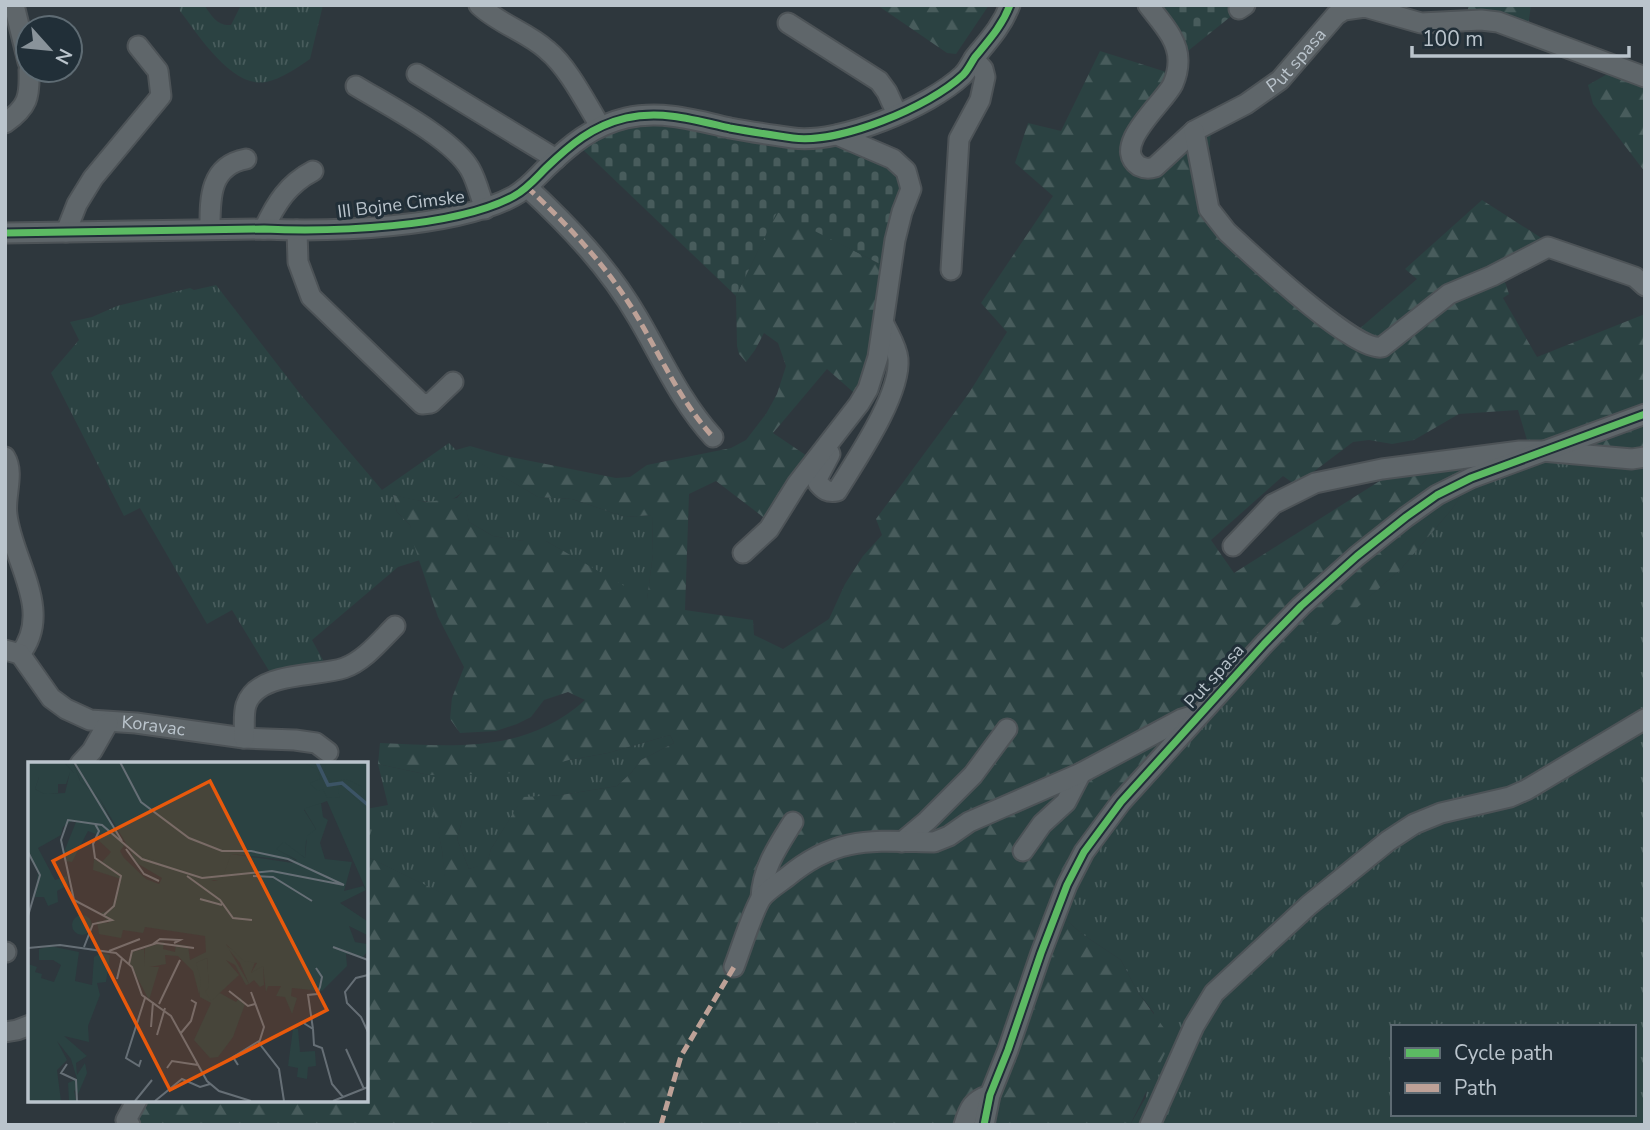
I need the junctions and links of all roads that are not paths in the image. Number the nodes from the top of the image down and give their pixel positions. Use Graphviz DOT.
graph roads {
  1 [pos="479,5"];
  2 [pos="1010,5"];
  3 [pos="1148,5"];
  4 [pos="1333,10"];
  5 [pos="788,23"];
  6 [pos="138,46"];
  7 [pos="974,59"];
  8 [pos="417,74"];
  9 [pos="1645,77"];
  10 [pos="29,84"];
  11 [pos="356,86"];
  12 [pos="897,114"];
  13 [pos="5,123"];
  14 [pos="600,126"];
  15 [pos="1194,131"];
  16 [pos="837,135"];
  17 [pos="246,159"];
  18 [pos="556,159"];
  19 [pos="313,171"];
  20 [pos="527,187"];
  21 [pos="485,209"];
  22 [pos="210,229"];
  23 [pos="264,229"];
  24 [pos="296,230"];
  25 [pos="66,232"];
  26 [pos="5,233"];
  27 [pos="951,270"];
  28 [pos="1645,286"];
  29 [pos="884,323"];
  30 [pos="453,382"];
  31 [pos="1645,414"];
  32 [pos="844,425"];
  33 [pos="713,436"];
  34 [pos="1542,450"];
  35 [pos="5,457"];
  36 [pos="1645,457"];
  37 [pos="1233,546"];
  38 [pos="743,553"];
  39 [pos="394,626"];
  40 [pos="13,652"];
  41 [pos="1205,711"];
  42 [pos="1645,719"];
  43 [pos="108,723"];
  44 [pos="1007,729"];
  45 [pos="244,738"];
  46 [pos="328,752"];
  47 [pos="82,762"];
  48 [pos="1081,773"];
  49 [pos="793,822"];
  50 [pos="902,842"];
  51 [pos="1023,850"];
  52 [pos="761,898"];
  53 [pos="734,967"];
  54 [pos="28,1026"];
  55 [pos="5,1032"];
  56 [pos="990,1095"];
  57 [pos="135,1102"];
  58 [pos="131,1125"];
  59 [pos="964,1125"];
  60 [pos="984,1125"];
  61 [pos="1150,1125"];
  1 -- 14 [label="street"];
  2 -- 7 [label="street, III Bojne Cimske"];
  3 -- 15 [label="street, Put spasa"];
  4 -- 9 [label="street, Put spasa"];
  4 -- 15 [label="street, Put spasa"];
  5 -- 12 [label="street"];
  6 -- 25 [label="street"];
  7 -- 12 [label="street, III Bojne Cimske"];
  7 -- 27 [label="street"];
  8 -- 18 [label="street"];
  10 -- 13 [label="street"];
  11 -- 21 [label="street"];
  12 -- 16 [label="street, III Bojne Cimske"];
  14 -- 16 [label="street, III Bojne Cimske"];
  14 -- 18 [label="street, III Bojne Cimske"];
  15 -- 28 [label="street"];
  16 -- 29 [label="street"];
  17 -- 22 [label="street"];
  18 -- 20 [label="street, III Bojne Cimske"];
  19 -- 23 [label="street"];
  20 -- 21 [label="street, III Bojne Cimske"];
  20 -- 33 [label="street"];
  21 -- 24 [label="street, III Bojne Cimske"];
  22 -- 23 [label="street, III Bojne Cimske"];
  22 -- 25 [label="street, III Bojne Cimske"];
  23 -- 24 [label="street, III Bojne Cimske"];
  24 -- 30 [label="street"];
  25 -- 26 [label="street, III Bojne Cimske"];
  29 -- 32 [label="street"];
  29 -- 32 [label="street"];
  31 -- 34 [label="street, Put spasa"];
  32 -- 38 [label="street"];
  34 -- 36 [label="street"];
  34 -- 37 [label="street"];
  34 -- 41 [label="street, Put spasa"];
  35 -- 40 [label="street"];
  39 -- 45 [label="street"];
  40 -- 43 [label="street, Koravac"];
  41 -- 48 [label="street"];
  41 -- 56 [label="street, Put spasa"];
  42 -- 61 [label="street"];
  43 -- 45 [label="street, Koravac"];
  43 -- 47 [label="street"];
  44 -- 50 [label="street"];
  45 -- 46 [label="street, Koravac"];
  48 -- 50 [label="street"];
  48 -- 51 [label="street"];
  49 -- 52 [label="street"];
  50 -- 52 [label="street"];
  52 -- 53 [label="street"];
  54 -- 55 [label="street"];
  56 -- 59 [label="street"];
  56 -- 60 [label="street, Put spasa"];
  57 -- 58 [label="street"];
}
